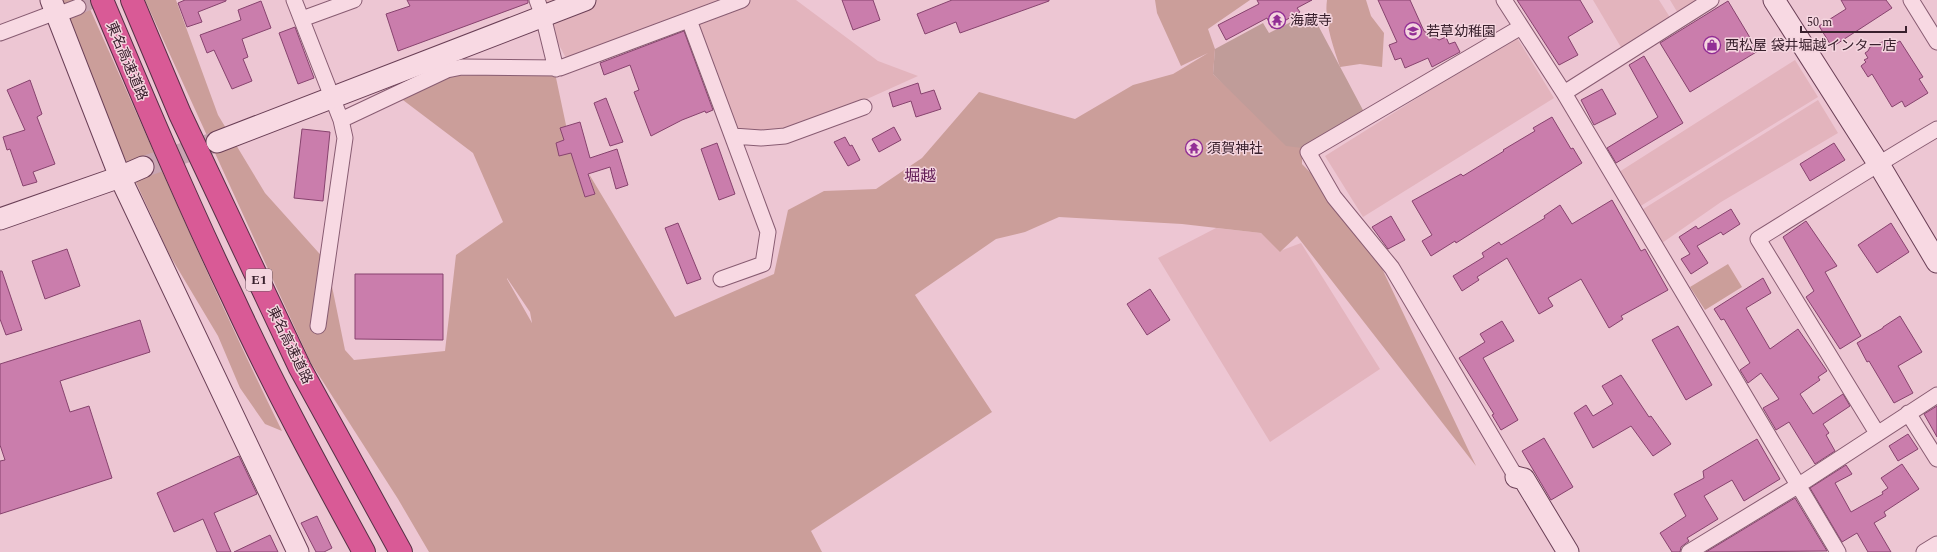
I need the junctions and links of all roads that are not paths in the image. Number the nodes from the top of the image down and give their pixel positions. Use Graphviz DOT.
graph roads {
  1 [pos="102,0"];
  2 [pos="132,0"];
  3 [pos="294,0"];
  4 [pos="354,0"];
  5 [pos="585,0"];
  6 [pos="742,0"];
  7 [pos="1504,0"];
  8 [pos="1711,0"];
  9 [pos="1774,0"];
  10 [pos="1912,0"];
  11 [pos="78,7"];
  12 [pos="540,8"];
  13 [pos="54,9"];
  14 [pos="302,19"];
  15 [pos="690,20"];
  16 [pos="1521,27"];
  17 [pos="0,33"];
  18 [pos="1937,42"];
  19 [pos="556,69"];
  20 [pos="1564,93"];
  21 [pos="332,97"];
  22 [pos="864,108"];
  23 [pos="341,120"];
  24 [pos="1937,129"];
  25 [pos="733,136"];
  26 [pos="217,142"];
  27 [pos="1878,163"];
  28 [pos="143,167"];
  29 [pos="120,177"];
  30 [pos="0,219"];
  31 [pos="1937,262"];
  32 [pos="721,279"];
  33 [pos="318,326"];
  34 [pos="1937,395"];
  35 [pos="1908,413"];
  36 [pos="1877,433"];
  37 [pos="1937,459"];
  38 [pos="1516,477"];
  39 [pos="1799,485"];
  40 [pos="1937,544"];
  41 [pos="298,552"];
  42 [pos="364,552"];
  43 [pos="401,552"];
  44 [pos="1568,552"];
  45 [pos="1689,552"];
  46 [pos="1838,552"];
  47 [pos="1924,552"];
  1 -- 42 [label="highway, 東名高速道路 / E1"];
  2 -- 43 [label="highway, 東名高速道路 / E1"];
  3 -- 14 [label="street"];
  4 -- 14 [label="street"];
  5 -- 12 [label="street"];
  6 -- 15 [label="street"];
  7 -- 16 [label="street"];
  8 -- 20 [label="street"];
  9 -- 27 [label="street"];
  10 -- 18 [label="street"];
  11 -- 13 [label="street"];
  12 -- 19 [label="street"];
  12 -- 21 [label="street"];
  13 -- 17 [label="street"];
  13 -- 29 [label="street"];
  14 -- 21 [label="street"];
  15 -- 19 [label="street"];
  15 -- 25 [label="street"];
  16 -- 20 [label="street"];
  16 -- 38 [label="street"];
  19 -- 23 [label="street"];
  20 -- 39 [label="street"];
  21 -- 23 [label="street"];
  21 -- 26 [label="street"];
  22 -- 25 [label="street"];
  23 -- 33 [label="street"];
  24 -- 27 [label="street"];
  25 -- 32 [label="street"];
  27 -- 31 [label="street"];
  27 -- 36 [label="street"];
  28 -- 29 [label="street"];
  29 -- 30 [label="street"];
  29 -- 41 [label="street"];
  34 -- 35 [label="street"];
  35 -- 36 [label="street"];
  35 -- 37 [label="street"];
  36 -- 39 [label="street"];
  38 -- 44 [label="street"];
  39 -- 45 [label="street"];
  39 -- 46 [label="street"];
  40 -- 47 [label="street"];
}
